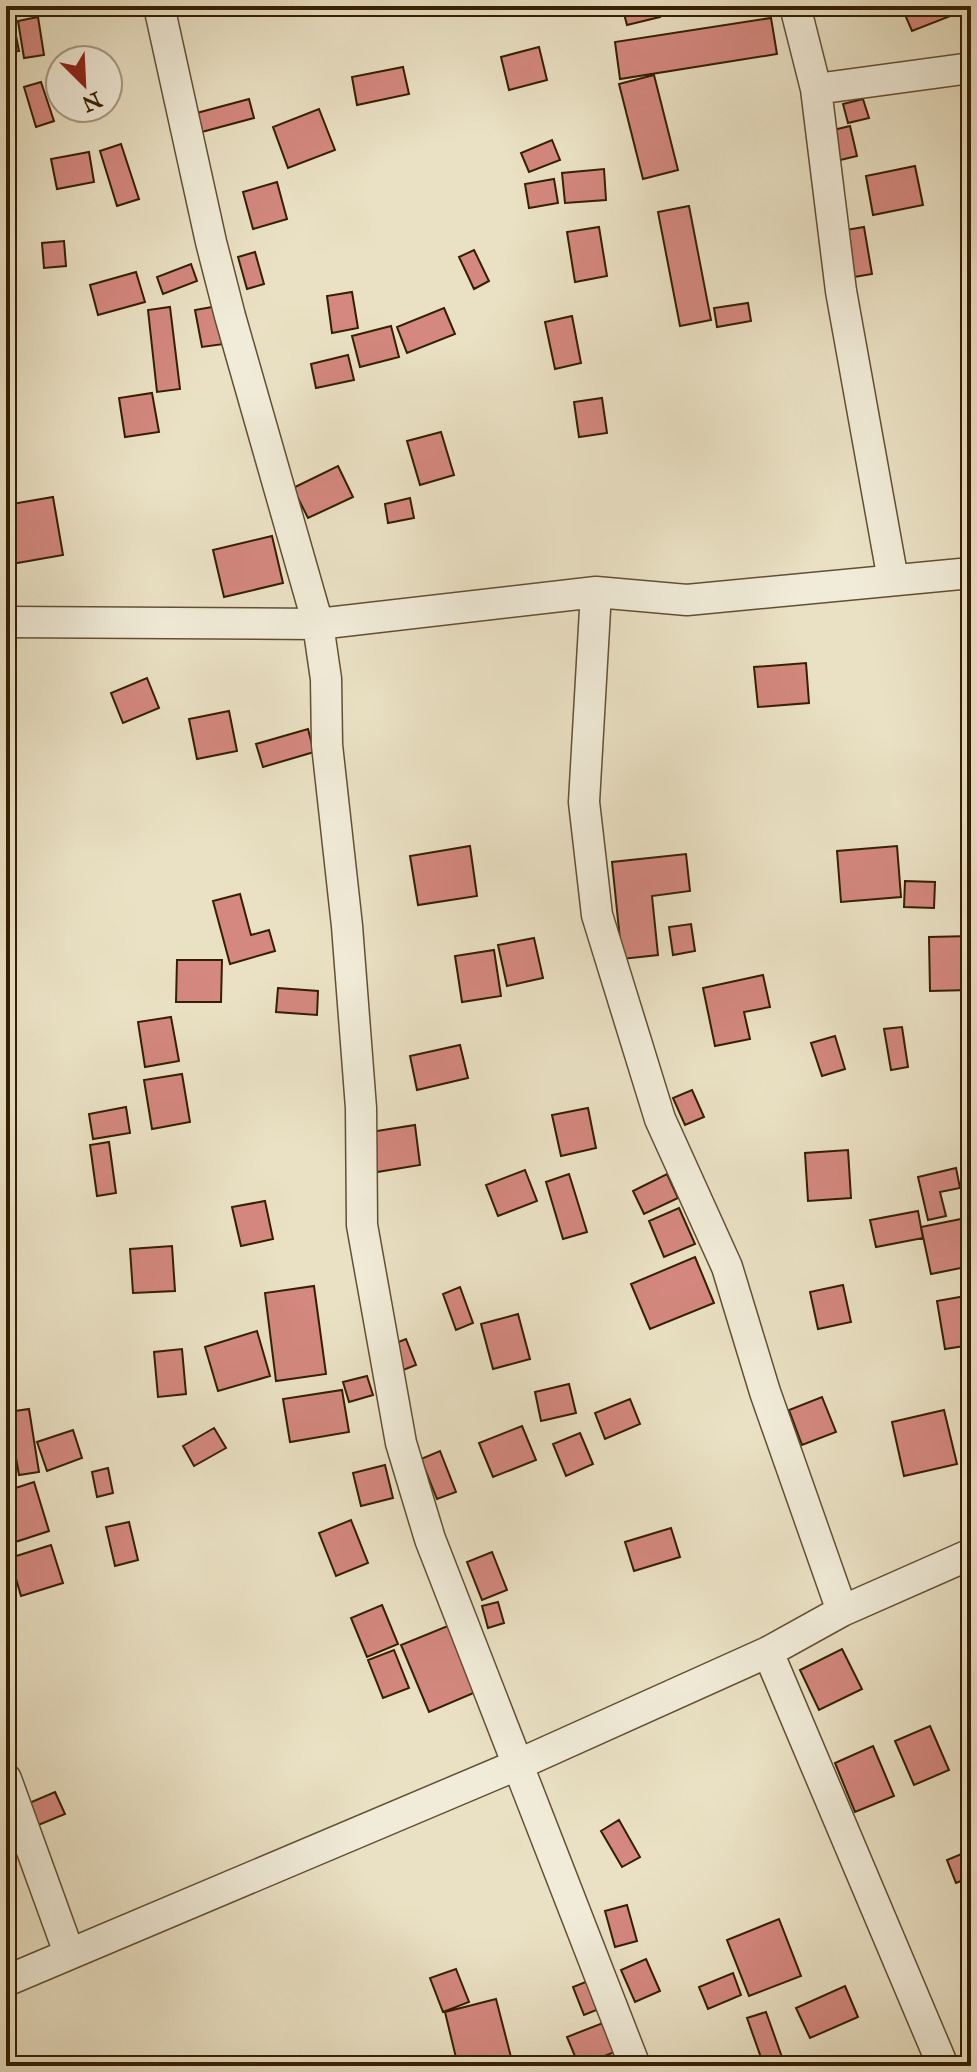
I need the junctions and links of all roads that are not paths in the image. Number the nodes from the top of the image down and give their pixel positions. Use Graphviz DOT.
graph roads {
  1 [pos="159,6"];
  2 [pos="795,6"];
  3 [pos="971,68"];
  4 [pos="816,89"];
  5 [pos="971,573"];
  6 [pos="893,580"];
  7 [pos="596,592"];
  8 [pos="6,622"];
  9 [pos="318,624"];
  10 [pos="971,1554"];
  11 [pos="842,1611"];
  12 [pos="768,1652"];
  13 [pos="517,1765"];
  14 [pos="6,1779"];
  15 [pos="69,1953"];
  16 [pos="6,1981"];
  17 [pos="635,2066"];
  18 [pos="943,2066"];
  1 -- 9 [label="street"];
  2 -- 4 [label="street"];
  3 -- 4 [label="street"];
  4 -- 6 [label="street"];
  5 -- 6 [label="street"];
  6 -- 7 [label="street"];
  7 -- 9 [label="street"];
  7 -- 11 [label="street"];
  8 -- 9 [label="street"];
  9 -- 13 [label="street"];
  10 -- 11 [label="street"];
  11 -- 12 [label="street"];
  12 -- 13 [label="street"];
  12 -- 18 [label="street"];
  13 -- 15 [label="street"];
  13 -- 17 [label="street"];
  14 -- 15 [label="street"];
  15 -- 16 [label="street"];
}
